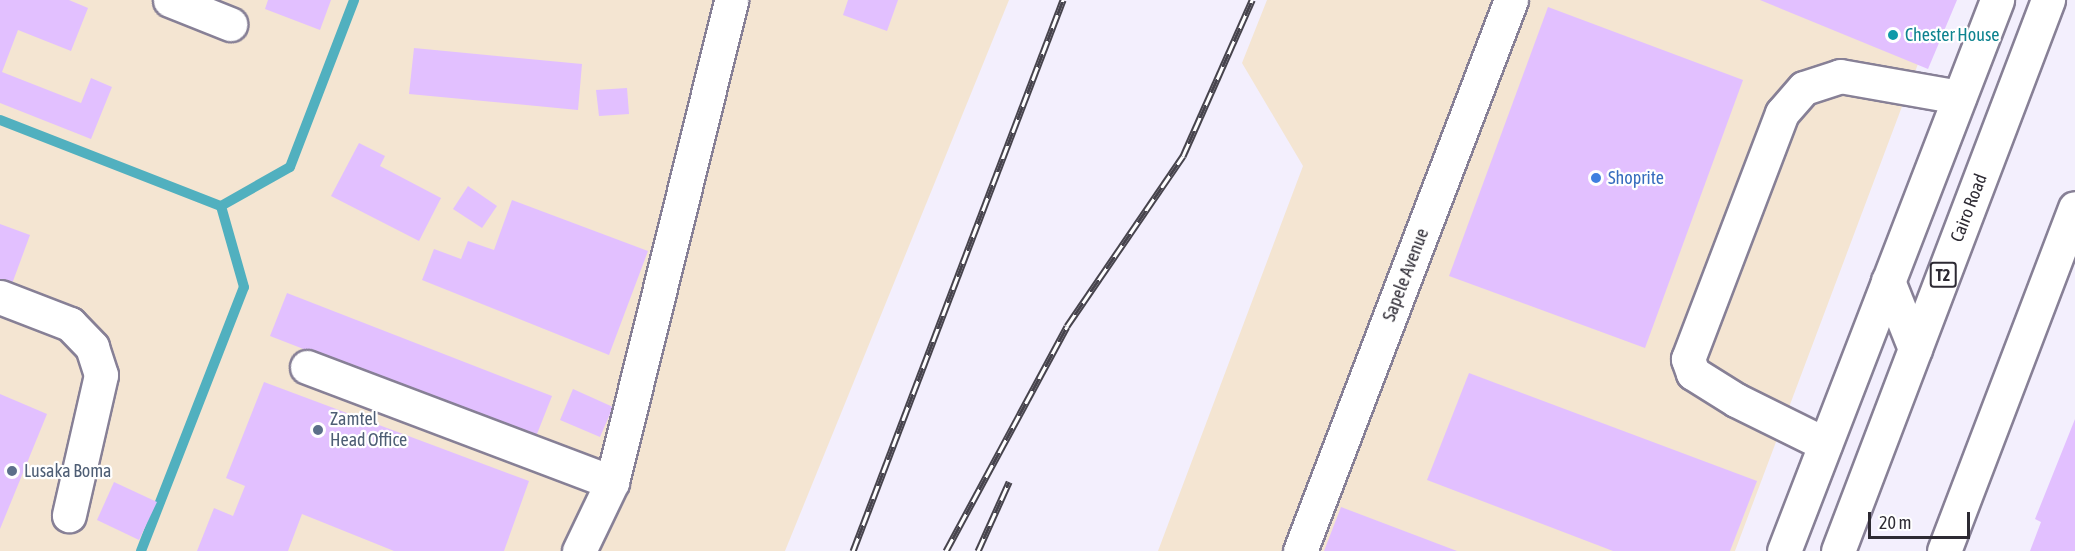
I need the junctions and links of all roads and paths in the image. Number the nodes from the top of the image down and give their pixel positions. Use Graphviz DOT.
graph roads {
  1 [pos="170,0"];
  2 [pos="731,0"];
  3 [pos="1511,0"];
  4 [pos="1997,0"];
  5 [pos="2048,0"];
  6 [pos="230,24"];
  7 [pos="1959,97"];
  8 [pos="2075,208"];
  9 [pos="1888,281"];
  10 [pos="0,297"];
  11 [pos="1915,349"];
  12 [pos="307,367"];
  13 [pos="1826,444"];
  14 [pos="612,482"];
  15 [pos="69,515"];
  16 [pos="1843,537"];
  17 [pos="579,551"];
  18 [pos="1300,551"];
  19 [pos="1784,551"];
  20 [pos="1865,551"];
  21 [pos="1944,551"];
  1 -- 6 [label="street"];
  2 -- 14 [label="street"];
  3 -- 18 [label="street, Sapele Avenue"];
  4 -- 7 [label="street"];
  5 -- 11 [label="street, Cairo Road / T2"];
  7 -- 9 [label="street"];
  7 -- 13 [label="street"];
  8 -- 21 [label="street"];
  9 -- 11 [label="street"];
  9 -- 13 [label="street"];
  10 -- 15 [label="street"];
  11 -- 16 [label="street, Cairo Road / T2"];
  12 -- 14 [label="street"];
  13 -- 19 [label="street"];
  14 -- 17 [label="street"];
  16 -- 20 [label="street"];
}
